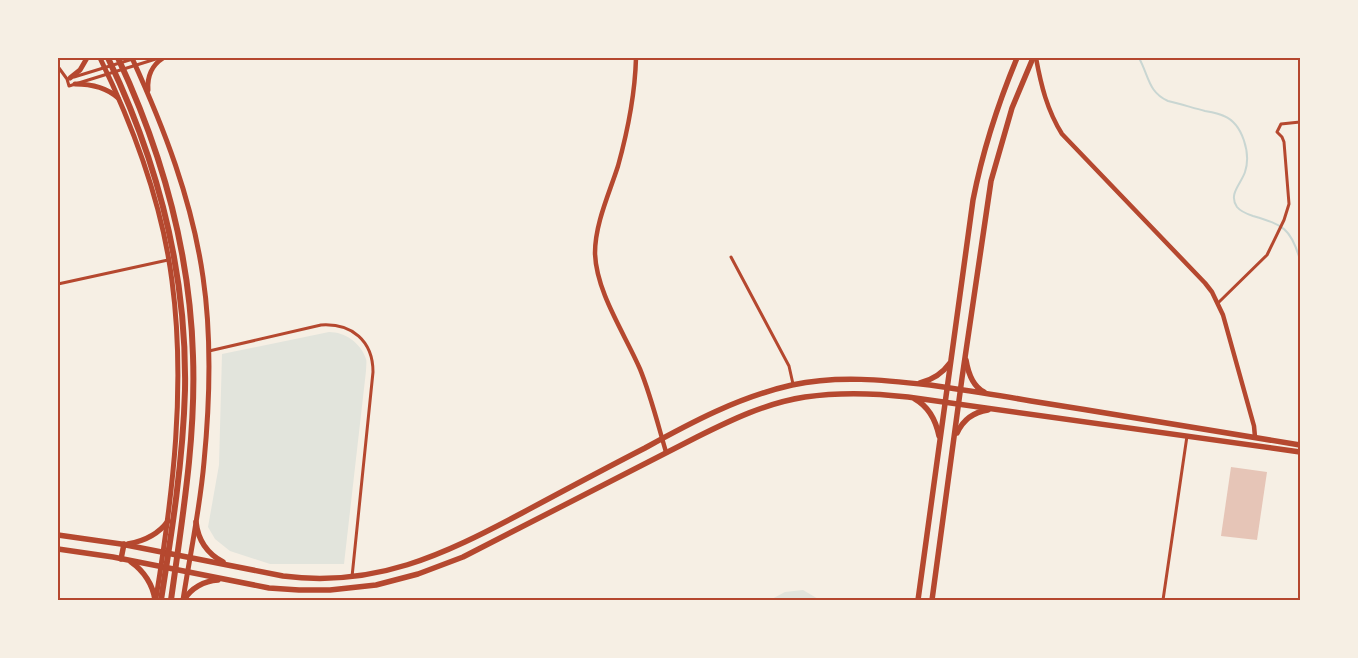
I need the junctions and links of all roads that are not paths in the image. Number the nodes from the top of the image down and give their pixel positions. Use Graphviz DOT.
graph roads {
  1 [pos="87,58"];
  2 [pos="100,58"];
  3 [pos="108,58"];
  4 [pos="118,58"];
  5 [pos="133,58"];
  6 [pos="159,58"];
  7 [pos="163,58"];
  8 [pos="636,58"];
  9 [pos="1018,58"];
  10 [pos="1035,58"];
  11 [pos="135,65"];
  12 [pos="105,67"];
  13 [pos="58,69"];
  14 [pos="108,74"];
  15 [pos="69,79"];
  16 [pos="72,85"];
  17 [pos="149,96"];
  18 [pos="122,102"];
  19 [pos="1300,122"];
  20 [pos="731,257"];
  21 [pos="169,260"];
  22 [pos="58,284"];
  23 [pos="1218,303"];
  24 [pos="209,351"];
  25 [pos="965,353"];
  26 [pos="950,362"];
  27 [pos="915,383"];
  28 [pos="793,385"];
  29 [pos="947,388"];
  30 [pos="960,390"];
  31 [pos="986,393"];
  32 [pos="908,397"];
  33 [pos="945,402"];
  34 [pos="959,404"];
  35 [pos="995,409"];
  36 [pos="1187,435"];
  37 [pos="954,437"];
  38 [pos="1254,437"];
  39 [pos="662,438"];
  40 [pos="940,441"];
  41 [pos="1300,445"];
  42 [pos="666,452"];
  43 [pos="1300,452"];
  44 [pos="168,521"];
  45 [pos="196,522"];
  46 [pos="58,535"];
  47 [pos="122,544"];
  48 [pos="58,549"];
  49 [pos="163,552"];
  50 [pos="190,557"];
  51 [pos="124,560"];
  52 [pos="230,565"];
  53 [pos="161,567"];
  54 [pos="188,572"];
  55 [pos="352,577"];
  56 [pos="223,580"];
  57 [pos="157,600"];
  58 [pos="171,600"];
  59 [pos="183,600"];
  60 [pos="918,600"];
  61 [pos="932,600"];
  62 [pos="1163,600"];
  1 -- 15 [label="main road"];
  2 -- 12 [label="main road"];
  3 -- 57 [label="highway"];
  4 -- 58 [label="highway"];
  5 -- 11 [label="main road"];
  5 -- 12 [label="street"];
  6 -- 11 [label="street"];
  7 -- 17 [label="main road"];
  8 -- 39 [label="street"];
  9 -- 26 [label="main road"];
  10 -- 23 [label="street"];
  10 -- 25 [label="main road"];
  11 -- 14 [label="street"];
  11 -- 17 [label="main road"];
  12 -- 14 [label="main road"];
  12 -- 15 [label="street"];
  13 -- 15 [label="street"];
  14 -- 16 [label="street"];
  14 -- 18 [label="main road"];
  15 -- 16 [label="street"];
  16 -- 18 [label="main road"];
  17 -- 24 [label="main road"];
  18 -- 21 [label="main road"];
  19 -- 23 [label="street"];
  20 -- 28 [label="street"];
  21 -- 22 [label="street"];
  21 -- 44 [label="main road"];
  23 -- 38 [label="street"];
  24 -- 45 [label="main road"];
  24 -- 55 [label="street"];
  25 -- 30 [label="main road"];
  25 -- 31 [label="main road"];
  26 -- 27 [label="main road"];
  26 -- 29 [label="main road"];
  27 -- 28 [label="main road"];
  27 -- 29 [label="main road"];
  28 -- 39 [label="main road"];
  29 -- 30 [label="main road"];
  29 -- 33 [label="main road"];
  30 -- 31 [label="main road"];
  30 -- 34 [label="main road"];
  31 -- 38 [label="main road"];
  32 -- 33 [label="main road"];
  32 -- 40 [label="main road"];
  32 -- 42 [label="main road"];
  33 -- 34 [label="main road"];
  33 -- 40 [label="main road"];
  34 -- 35 [label="main road"];
  34 -- 37 [label="main road"];
  35 -- 36 [label="main road"];
  35 -- 37 [label="main road"];
  36 -- 43 [label="main road"];
  36 -- 62 [label="street"];
  37 -- 61 [label="main road"];
  38 -- 41 [label="main road"];
  39 -- 42 [label="street"];
  39 -- 55 [label="main road"];
  40 -- 60 [label="main road"];
  42 -- 56 [label="main road"];
  44 -- 47 [label="main road"];
  44 -- 49 [label="main road"];
  45 -- 50 [label="main road"];
  45 -- 52 [label="main road"];
  46 -- 47 [label="main road"];
  47 -- 49 [label="main road"];
  47 -- 51 [label="main road"];
  48 -- 51 [label="main road"];
  49 -- 50 [label="main road"];
  49 -- 53 [label="main road"];
  50 -- 52 [label="main road"];
  50 -- 54 [label="main road"];
  51 -- 53 [label="main road"];
  51 -- 57 [label="main road"];
  52 -- 55 [label="main road"];
  53 -- 54 [label="main road"];
  53 -- 57 [label="main road"];
  54 -- 56 [label="main road"];
  54 -- 59 [label="main road"];
  56 -- 59 [label="main road"];
}
